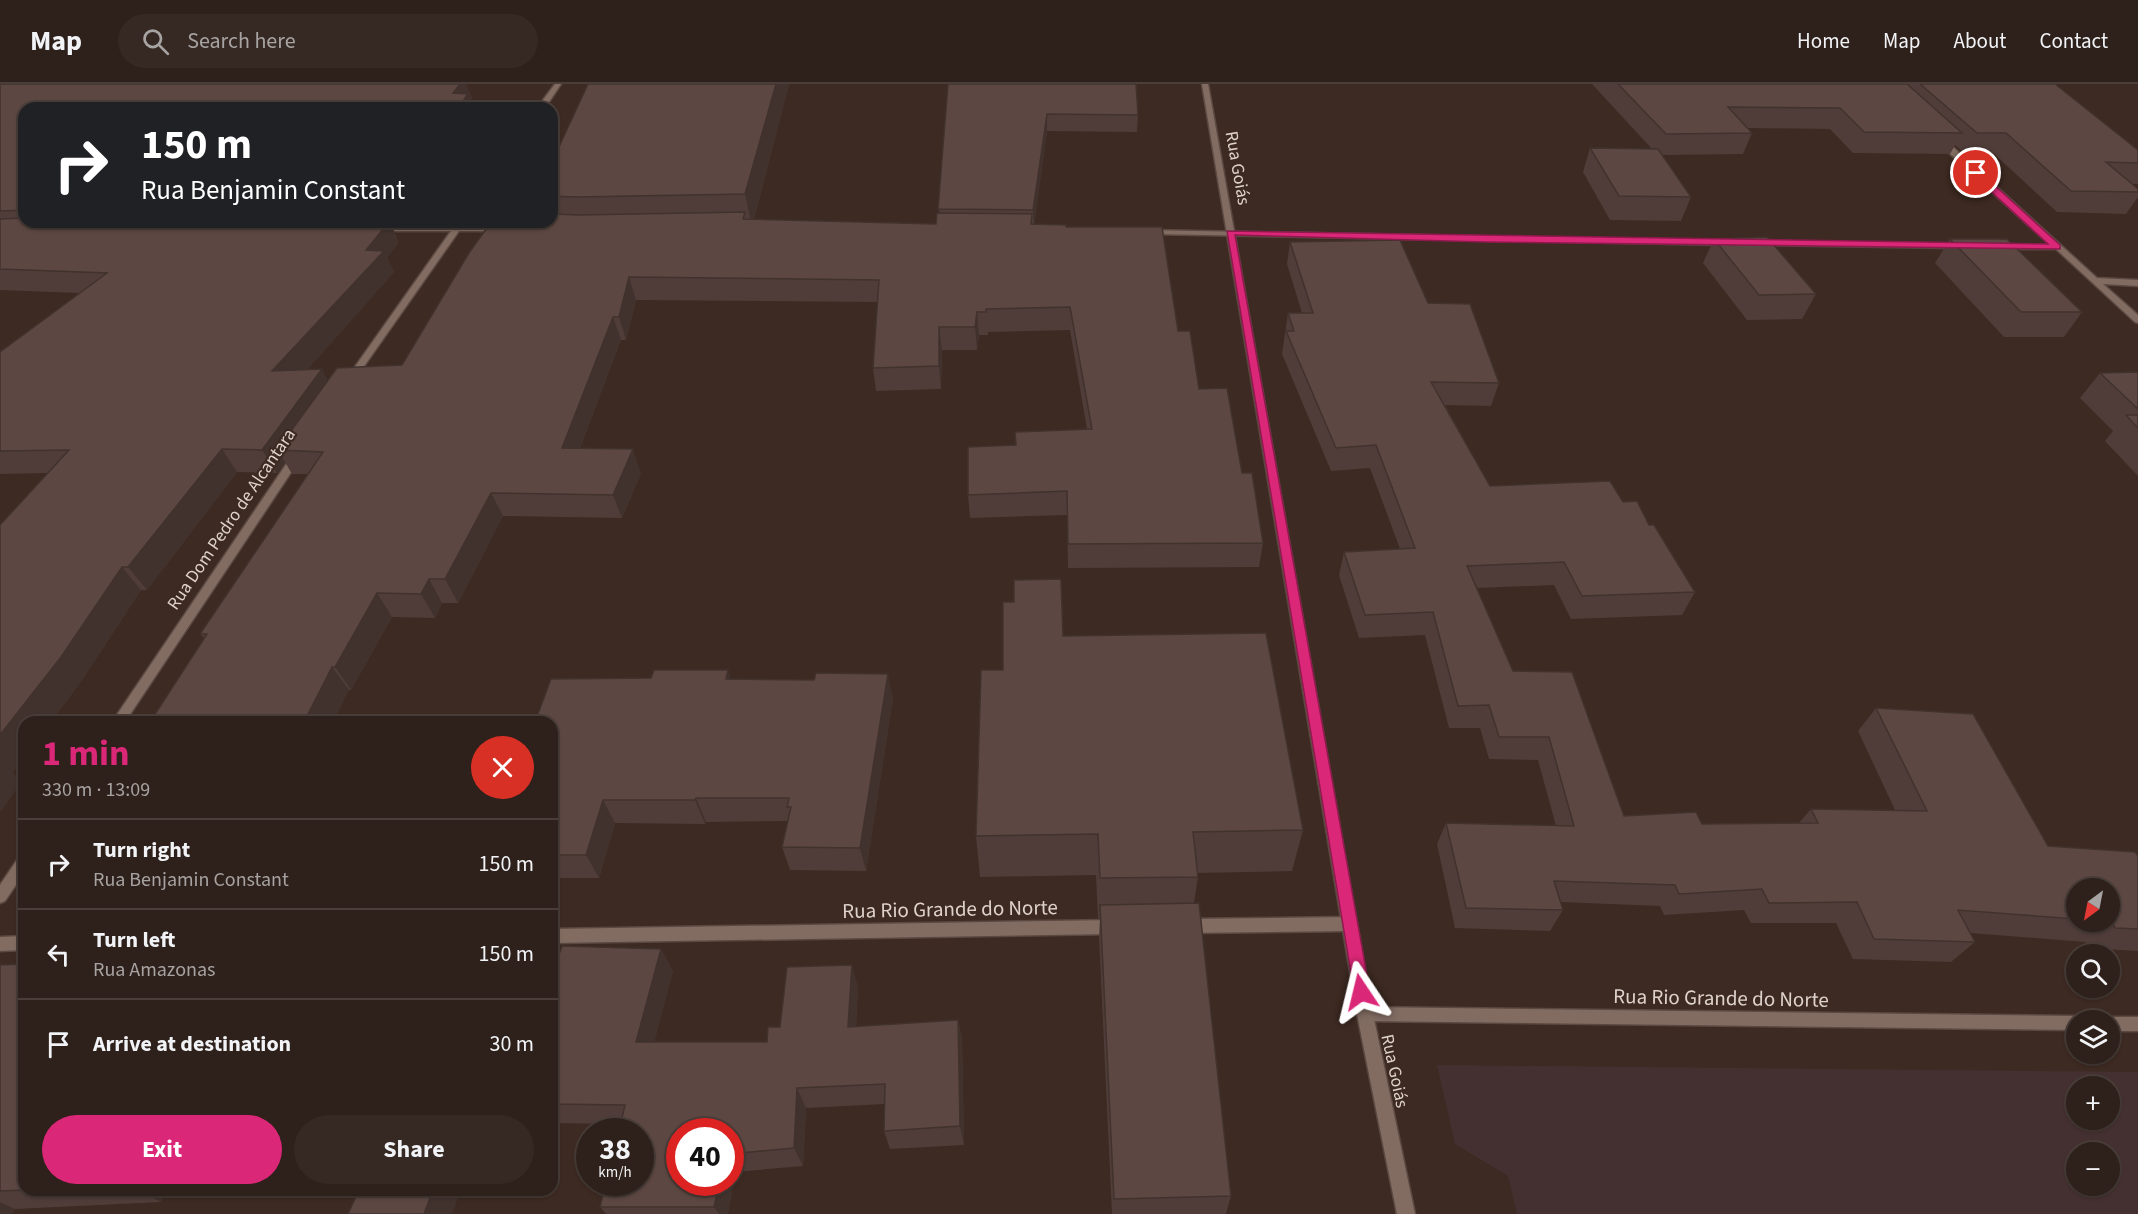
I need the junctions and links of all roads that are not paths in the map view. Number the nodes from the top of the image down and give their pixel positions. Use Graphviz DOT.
graph roads {
  1 [pos="558,84"];
  2 [pos="1205,84"];
  3 [pos="545,102"];
  4 [pos="1930,131"];
  5 [pos="387,228"];
  6 [pos="458,228"];
  7 [pos="494,228"];
  8 [pos="363,229"];
  9 [pos="516,230"];
  10 [pos="1135,232"];
  11 [pos="1230,232"];
  12 [pos="1740,243"];
  13 [pos="1751,243"];
  14 [pos="1974,246"];
  15 [pos="1986,246"];
  16 [pos="2057,247"];
  17 [pos="2096,281"];
  18 [pos="2138,283"];
  19 [pos="2138,320"];
  20 [pos="343,390"];
  21 [pos="303,446"];
  22 [pos="122,716"];
  23 [pos="18,870"];
  24 [pos="0,897"];
  25 [pos="1349,924"];
  26 [pos="1171,926"];
  27 [pos="1123,927"];
  28 [pos="558,936"];
  29 [pos="18,943"];
  30 [pos="0,944"];
  31 [pos="1365,1014"];
  32 [pos="2066,1023"];
  33 [pos="2120,1024"];
  34 [pos="2138,1024"];
  35 [pos="1406,1214"];
  1 -- 3 [label="street"];
  2 -- 11 [label="street, Rua Goiás"];
  4 -- 16 [label="street"];
  5 -- 8 [label="street"];
  6 -- 20 [label="street"];
  7 -- 9 [label="street"];
  10 -- 11 [label="street"];
  11 -- 12 [label="street"];
  11 -- 25 [label="street, Rua Goiás"];
  13 -- 14 [label="street"];
  15 -- 16 [label="street"];
  16 -- 17 [label="street"];
  17 -- 18 [label="street"];
  17 -- 19 [label="street"];
  21 -- 22 [label="street, Rua Dom Pedro de Alcantara"];
  23 -- 24 [label="street"];
  25 -- 26 [label="street"];
  25 -- 31 [label="street, Rua Goiás"];
  27 -- 28 [label="street, Rua Rio Grande do Norte"];
  29 -- 30 [label="street"];
  31 -- 32 [label="street, Rua Rio Grande do Norte"];
  31 -- 35 [label="street, Rua Goiás"];
  33 -- 34 [label="street"];
}
